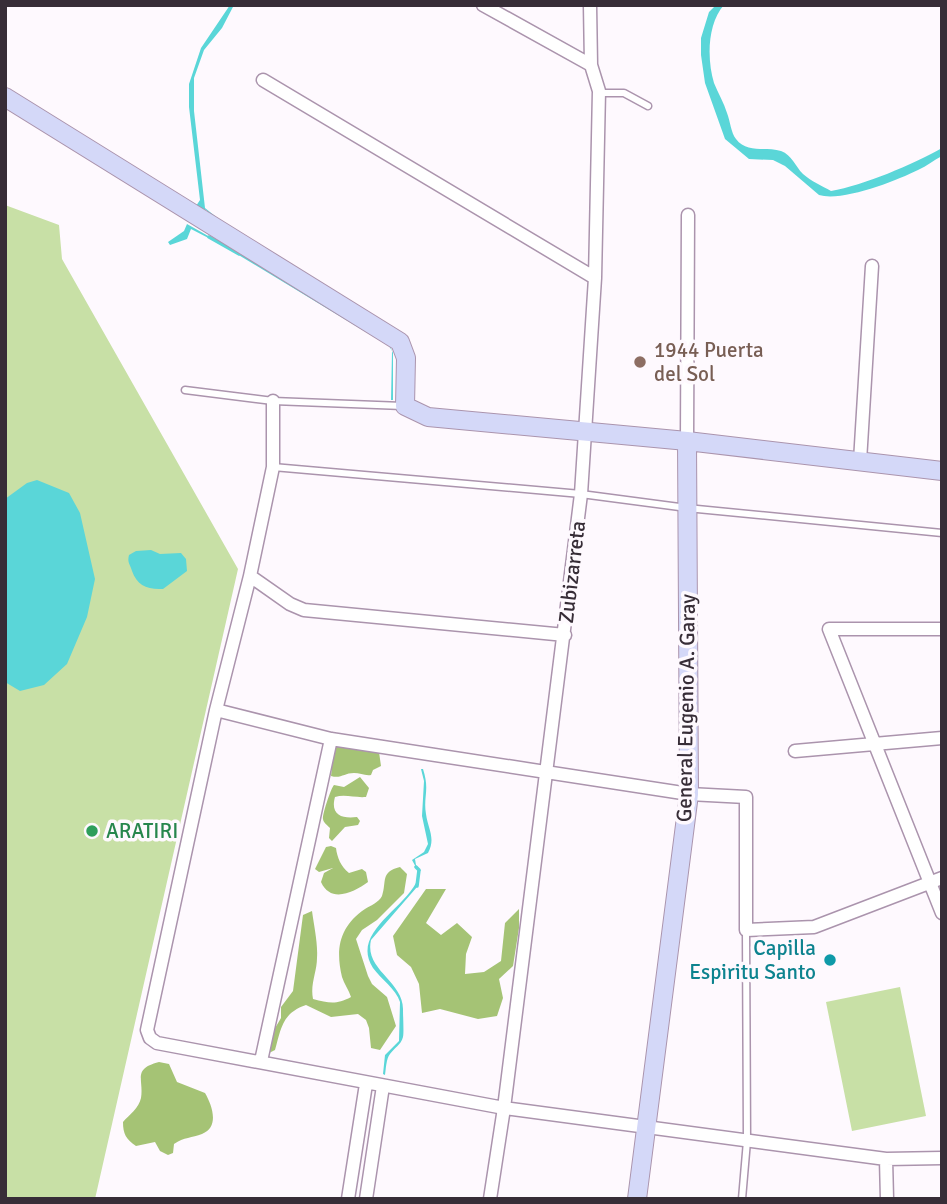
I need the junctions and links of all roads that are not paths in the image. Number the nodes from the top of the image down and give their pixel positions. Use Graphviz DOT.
graph roads {
  1 [pos="483,5"];
  2 [pos="590,5"];
  3 [pos="591,65"];
  4 [pos="263,80"];
  5 [pos="599,93"];
  6 [pos="5,97"];
  7 [pos="648,106"];
  8 [pos="688,215"];
  9 [pos="872,266"];
  10 [pos="595,278"];
  11 [pos="185,390"];
  12 [pos="272,401"];
  13 [pos="405,406"];
  14 [pos="586,433"];
  15 [pos="687,441"];
  16 [pos="860,461"];
  17 [pos="273,467"];
  18 [pos="942,471"];
  19 [pos="582,494"];
  20 [pos="687,508"];
  21 [pos="942,533"];
  22 [pos="250,576"];
  23 [pos="942,629"];
  24 [pos="565,635"];
  25 [pos="216,710"];
  26 [pos="942,738"];
  27 [pos="331,739"];
  28 [pos="874,744"];
  29 [pos="795,751"];
  30 [pos="547,771"];
  31 [pos="689,794"];
  32 [pos="936,880"];
  33 [pos="942,913"];
  34 [pos="746,930"];
  35 [pos="261,1062"];
  36 [pos="366,1084"];
  37 [pos="383,1086"];
  38 [pos="504,1108"];
  39 [pos="646,1128"];
  40 [pos="747,1141"];
  41 [pos="942,1157"];
  42 [pos="886,1159"];
  43 [pos="348,1199"];
  44 [pos="366,1199"];
  45 [pos="490,1199"];
  46 [pos="637,1199"];
  47 [pos="742,1199"];
  48 [pos="887,1199"];
  1 -- 3 [label="street"];
  2 -- 3 [label="street, Zubizarreta"];
  3 -- 5 [label="street, Zubizarreta"];
  4 -- 10 [label="street"];
  5 -- 7 [label="lane"];
  5 -- 10 [label="street, Zubizarreta"];
  6 -- 13 [label="street"];
  8 -- 15 [label="street, General Eugenio A. Garay"];
  9 -- 16 [label="street"];
  10 -- 14 [label="street, Zubizarreta"];
  11 -- 12 [label="lane"];
  12 -- 13 [label="lane"];
  12 -- 17 [label="street"];
  13 -- 14 [label="street"];
  14 -- 15 [label="street"];
  14 -- 19 [label="street, Zubizarreta"];
  15 -- 16 [label="street"];
  15 -- 20 [label="street, General Eugenio A. Garay"];
  16 -- 18 [label="street"];
  17 -- 19 [label="lane"];
  17 -- 22 [label="street"];
  19 -- 20 [label="lane"];
  19 -- 24 [label="street, Zubizarreta"];
  20 -- 21 [label="lane"];
  20 -- 31 [label="street, General Eugenio A. Garay"];
  22 -- 24 [label="street"];
  22 -- 25 [label="street"];
  23 -- 28 [label="street"];
  24 -- 30 [label="street, Zubizarreta"];
  25 -- 27 [label="street"];
  25 -- 35 [label="street"];
  26 -- 28 [label="street"];
  27 -- 30 [label="street"];
  27 -- 35 [label="street"];
  28 -- 29 [label="street"];
  28 -- 32 [label="street"];
  30 -- 31 [label="street"];
  30 -- 38 [label="street, Zubizarreta"];
  31 -- 34 [label="street"];
  31 -- 39 [label="street, General Eugenio A. Garay"];
  32 -- 33 [label="street"];
  32 -- 34 [label="street"];
  34 -- 40 [label="lane"];
  35 -- 36 [label="street"];
  36 -- 37 [label="street"];
  36 -- 43 [label="street"];
  37 -- 38 [label="street"];
  37 -- 44 [label="street"];
  38 -- 39 [label="street"];
  38 -- 45 [label="street, Zubizarreta"];
  39 -- 40 [label="street"];
  39 -- 46 [label="street, General Eugenio A. Garay"];
  40 -- 42 [label="street"];
  40 -- 47 [label="lane"];
  41 -- 42 [label="street"];
  42 -- 48 [label="street"];
}
